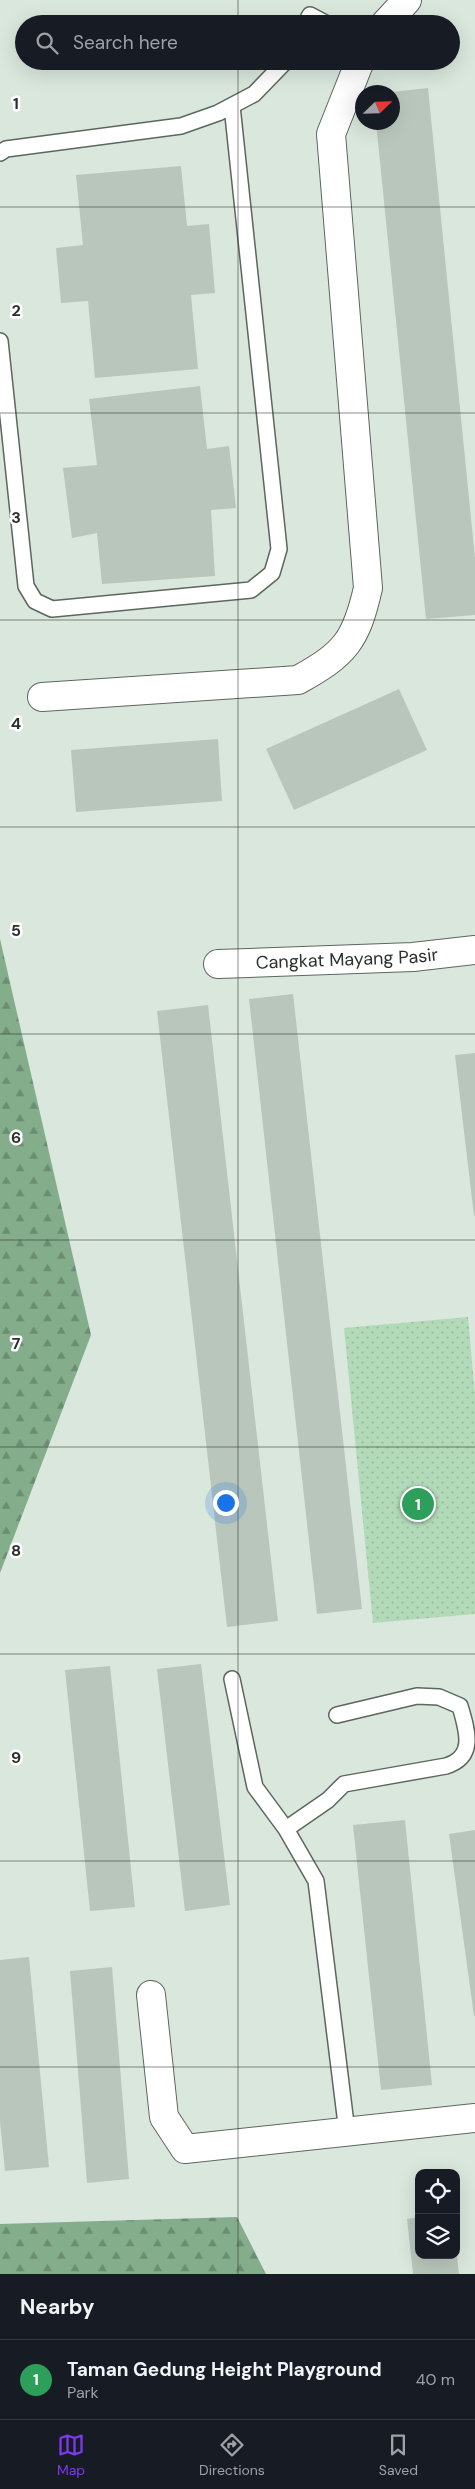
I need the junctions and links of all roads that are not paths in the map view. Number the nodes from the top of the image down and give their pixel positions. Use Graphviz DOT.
graph roads {
  1 [pos="407,0"];
  2 [pos="393,15"];
  3 [pos="277,70"];
  4 [pos="356,70"];
  5 [pos="232,106"];
  6 [pos="0,153"];
  7 [pos="0,341"];
  8 [pos="42,697"];
  9 [pos="475,950"];
  10 [pos="218,964"];
  11 [pos="232,1679"];
  12 [pos="338,1715"];
  13 [pos="286,1829"];
  14 [pos="151,1995"];
  15 [pos="475,2118"];
  16 [pos="347,2132"];
  1 -- 2 [label="street"];
  3 -- 5 [label="lane"];
  4 -- 8 [label="street"];
  5 -- 6 [label="lane"];
  5 -- 7 [label="lane"];
  9 -- 10 [label="street, Cangkat Mayang Pasir"];
  11 -- 13 [label="lane"];
  12 -- 13 [label="lane"];
  13 -- 16 [label="lane"];
  14 -- 16 [label="street"];
  15 -- 16 [label="street"];
}
